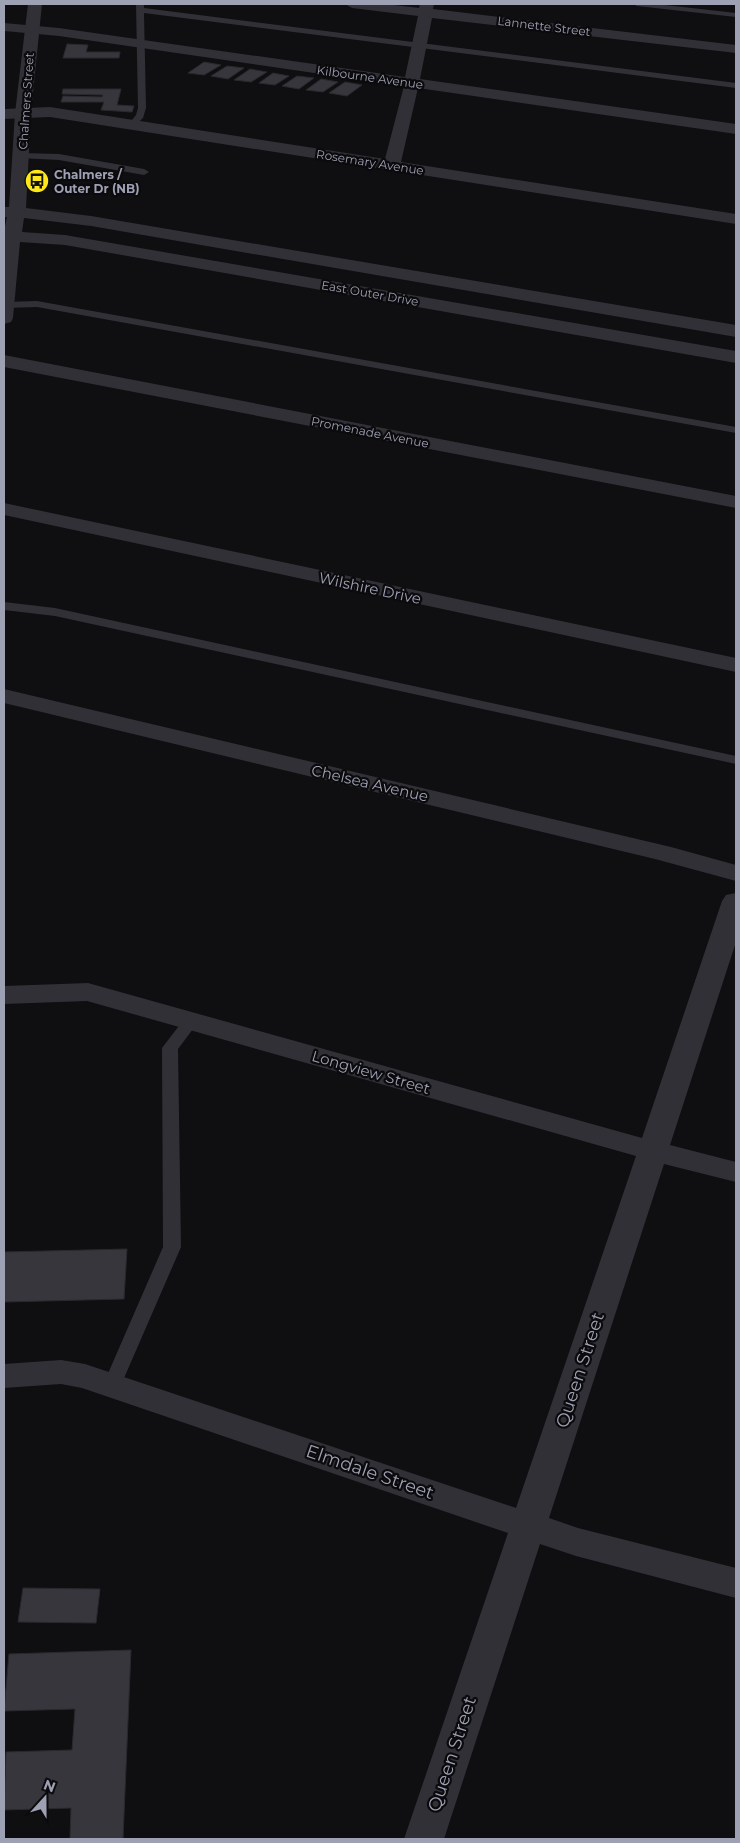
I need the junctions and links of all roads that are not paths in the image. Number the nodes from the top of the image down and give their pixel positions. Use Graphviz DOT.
graph roads {
  1 [pos="34,4"];
  2 [pos="352,4"];
  3 [pos="637,4"];
  4 [pos="140,7"];
  5 [pos="426,8"];
  6 [pos="736,15"];
  7 [pos="4,27"];
  8 [pos="32,28"];
  9 [pos="140,43"];
  10 [pos="419,45"];
  11 [pos="736,48"];
  12 [pos="412,83"];
  13 [pos="736,86"];
  14 [pos="23,113"];
  15 [pos="4,114"];
  16 [pos="132,125"];
  17 [pos="736,129"];
  18 [pos="22,156"];
  19 [pos="392,166"];
  20 [pos="144,172"];
  21 [pos="10,212"];
  22 [pos="736,219"];
  23 [pos="91,221"];
  24 [pos="8,236"];
  25 [pos="65,240"];
  26 [pos="280,254"];
  27 [pos="256,273"];
  28 [pos="4,312"];
  29 [pos="736,331"];
  30 [pos="736,357"];
  31 [pos="4,361"];
  32 [pos="736,430"];
  33 [pos="736,502"];
  34 [pos="4,509"];
  35 [pos="4,606"];
  36 [pos="736,665"];
  37 [pos="4,696"];
  38 [pos="736,760"];
  39 [pos="736,873"];
  40 [pos="736,901"];
  41 [pos="4,995"];
  42 [pos="191,1021"];
  43 [pos="654,1151"];
  44 [pos="736,1172"];
  45 [pos="4,1376"];
  46 [pos="112,1385"];
  47 [pos="528,1526"];
  48 [pos="736,1583"];
  49 [pos="424,1839"];
  1 -- 8 [label="street, Chalmers Street"];
  2 -- 5 [label="street, Lannette Street"];
  3 -- 6 [label="lane"];
  4 -- 9 [label="lane"];
  4 -- 10 [label="lane"];
  5 -- 10 [label="street"];
  5 -- 11 [label="street, Lannette Street"];
  7 -- 8 [label="street, Kilbourne Avenue"];
  8 -- 9 [label="street, Kilbourne Avenue"];
  8 -- 14 [label="street, Chalmers Street"];
  9 -- 12 [label="street, Kilbourne Avenue"];
  9 -- 16 [label="lane"];
  10 -- 12 [label="street"];
  10 -- 13 [label="lane"];
  12 -- 17 [label="street, Kilbourne Avenue"];
  12 -- 19 [label="street"];
  14 -- 15 [label="street, Rosemary Avenue"];
  14 -- 16 [label="street, Rosemary Avenue"];
  14 -- 18 [label="street, Chalmers Street"];
  16 -- 19 [label="street, Rosemary Avenue"];
  18 -- 20 [label="lane"];
  18 -- 21 [label="street, Chalmers Street"];
  19 -- 22 [label="street, Rosemary Avenue"];
  21 -- 23 [label="street, East Outer Drive"];
  21 -- 24 [label="street, Chalmers Street"];
  23 -- 25 [label="street"];
  23 -- 26 [label="street, East Outer Drive"];
  24 -- 25 [label="street, East Outer Drive"];
  24 -- 28 [label="street, Chalmers Street"];
  25 -- 27 [label="street, East Outer Drive"];
  26 -- 27 [label="street"];
  26 -- 29 [label="street, East Outer Drive"];
  27 -- 30 [label="street, East Outer Drive"];
  28 -- 32 [label="lane"];
  31 -- 33 [label="street, Promenade Avenue"];
  34 -- 36 [label="street, Wilshire Drive"];
  35 -- 38 [label="lane"];
  37 -- 39 [label="street, Chelsea Avenue"];
  40 -- 43 [label="street, Queen Street"];
  41 -- 42 [label="street, Longview Street"];
  42 -- 43 [label="street, Longview Street"];
  42 -- 46 [label="lane"];
  43 -- 44 [label="street, Longview Street"];
  43 -- 47 [label="street, Queen Street"];
  45 -- 46 [label="street, Elmdale Street"];
  46 -- 47 [label="street, Elmdale Street"];
  47 -- 48 [label="street, Elmdale Street"];
  47 -- 49 [label="street, Queen Street"];
}
